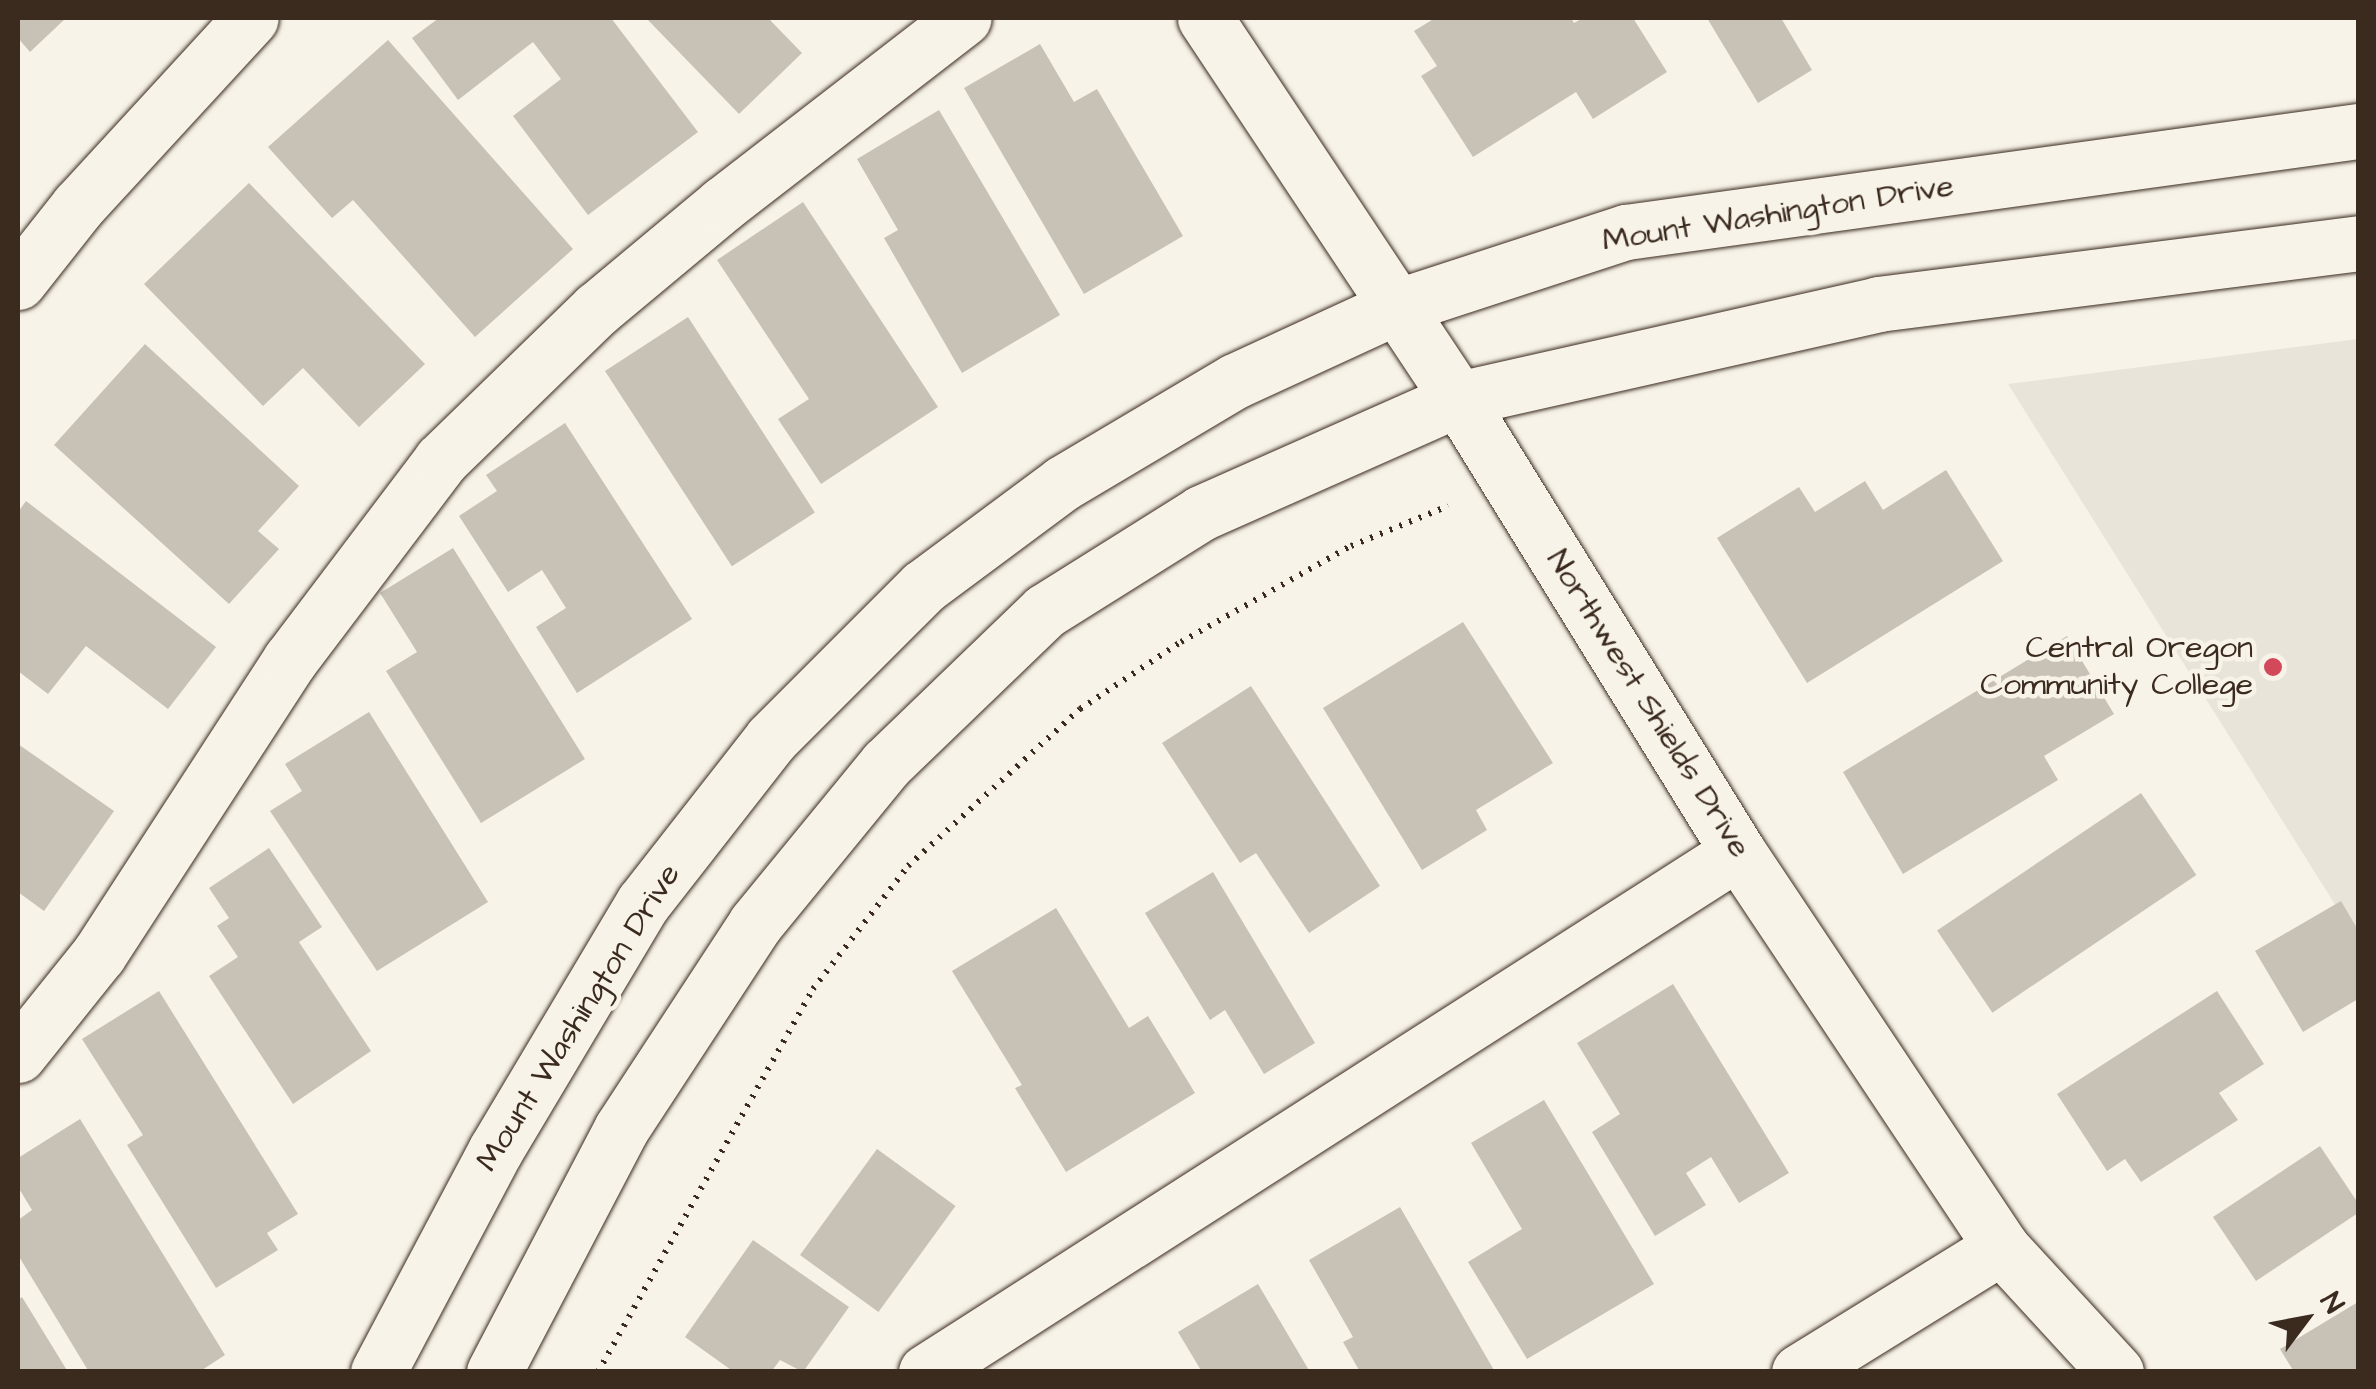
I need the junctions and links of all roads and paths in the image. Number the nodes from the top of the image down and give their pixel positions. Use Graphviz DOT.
graph roads {
  1 [pos="251,18"];
  2 [pos="964,18"];
  3 [pos="1204,18"];
  4 [pos="2358,131"];
  5 [pos="2358,243"];
  6 [pos="18,282"];
  7 [pos="1396,307"];
  8 [pos="1458,399"];
  9 [pos="1458,502"];
  10 [pos="1738,852"];
  11 [pos="18,1055"];
  12 [pos="2001,1247"];
  13 [pos="378,1372"];
  14 [pos="494,1372"];
  15 [pos="598,1372"];
  16 [pos="926,1372"];
  17 [pos="1799,1372"];
  18 [pos="2116,1372"];
  1 -- 6 [label="main road"];
  2 -- 11 [label="main road"];
  3 -- 7 [label="main road, Northwest Shields Drive"];
  4 -- 7 [label="main road, Mount Washington Drive"];
  5 -- 8 [label="main road"];
  7 -- 8 [label="main road, Northwest Shields Drive"];
  7 -- 13 [label="main road, Mount Washington Drive"];
  8 -- 10 [label="main road, Northwest Shields Drive"];
  8 -- 14 [label="main road"];
  9 -- 15 [label="path"];
  10 -- 12 [label="main road, Northwest Shields Drive"];
  10 -- 16 [label="main road"];
  12 -- 17 [label="main road"];
  12 -- 18 [label="main road, Northwest Shields Drive"];
}
